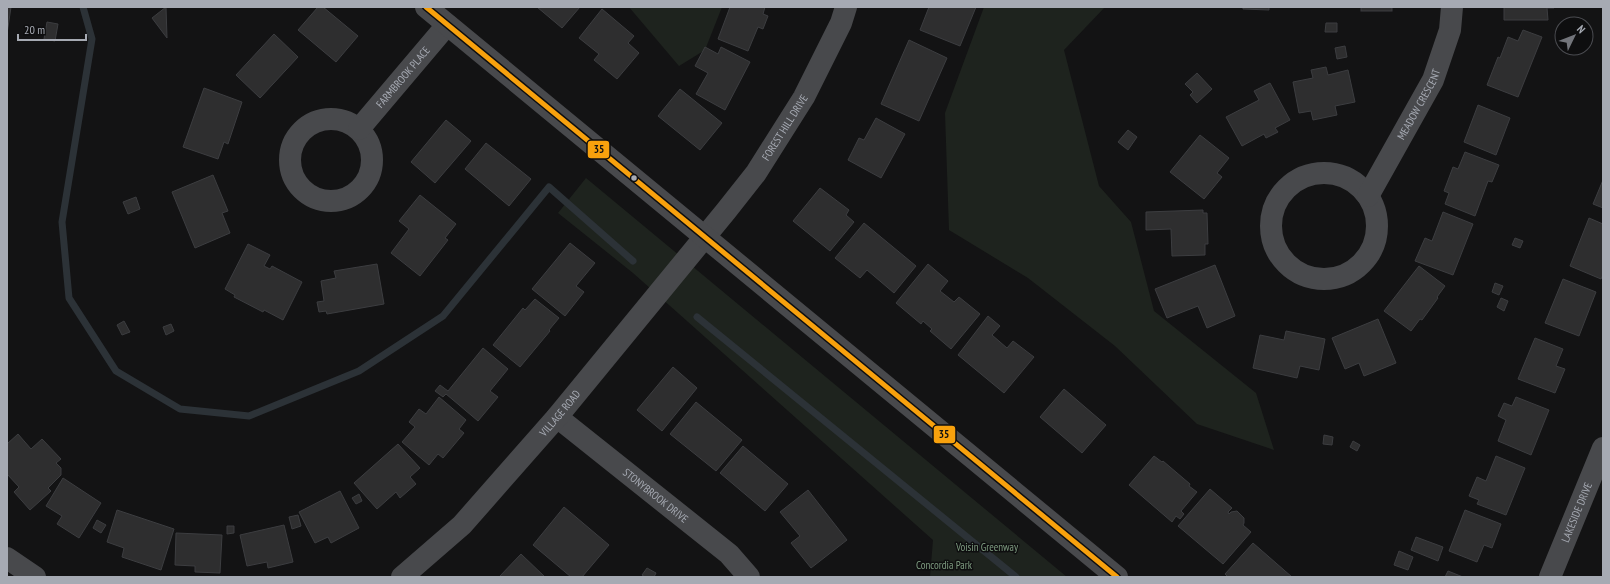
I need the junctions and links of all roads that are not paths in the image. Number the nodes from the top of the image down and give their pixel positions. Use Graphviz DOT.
graph roads {
  1 [pos="426,7"];
  2 [pos="846,7"];
  3 [pos="1452,7"];
  4 [pos="447,25"];
  5 [pos="359,129"];
  6 [pos="1368,196"];
  7 [pos="705,237"];
  8 [pos="558,417"];
  9 [pos="1603,448"];
  10 [pos="7,558"];
  11 [pos="34,577"];
  12 [pos="402,577"];
  13 [pos="750,577"];
  14 [pos="1117,577"];
  15 [pos="1550,577"];
  1 -- 4 [label="street"];
  2 -- 7 [label="street, FOREST HILL DRIVE"];
  3 -- 6 [label="street, MEADOW CRESCENT"];
  4 -- 5 [label="street, FARMBROOK PLACE"];
  4 -- 7 [label="street"];
  6 -- 6 [label="street"];
  7 -- 8 [label="street, VILLAGE ROAD"];
  7 -- 14 [label="street"];
  8 -- 12 [label="street, VILLAGE ROAD"];
  8 -- 13 [label="street, STONYBROOK DRIVE"];
  9 -- 15 [label="street, LAKESIDE DRIVE"];
  10 -- 11 [label="street"];
}
